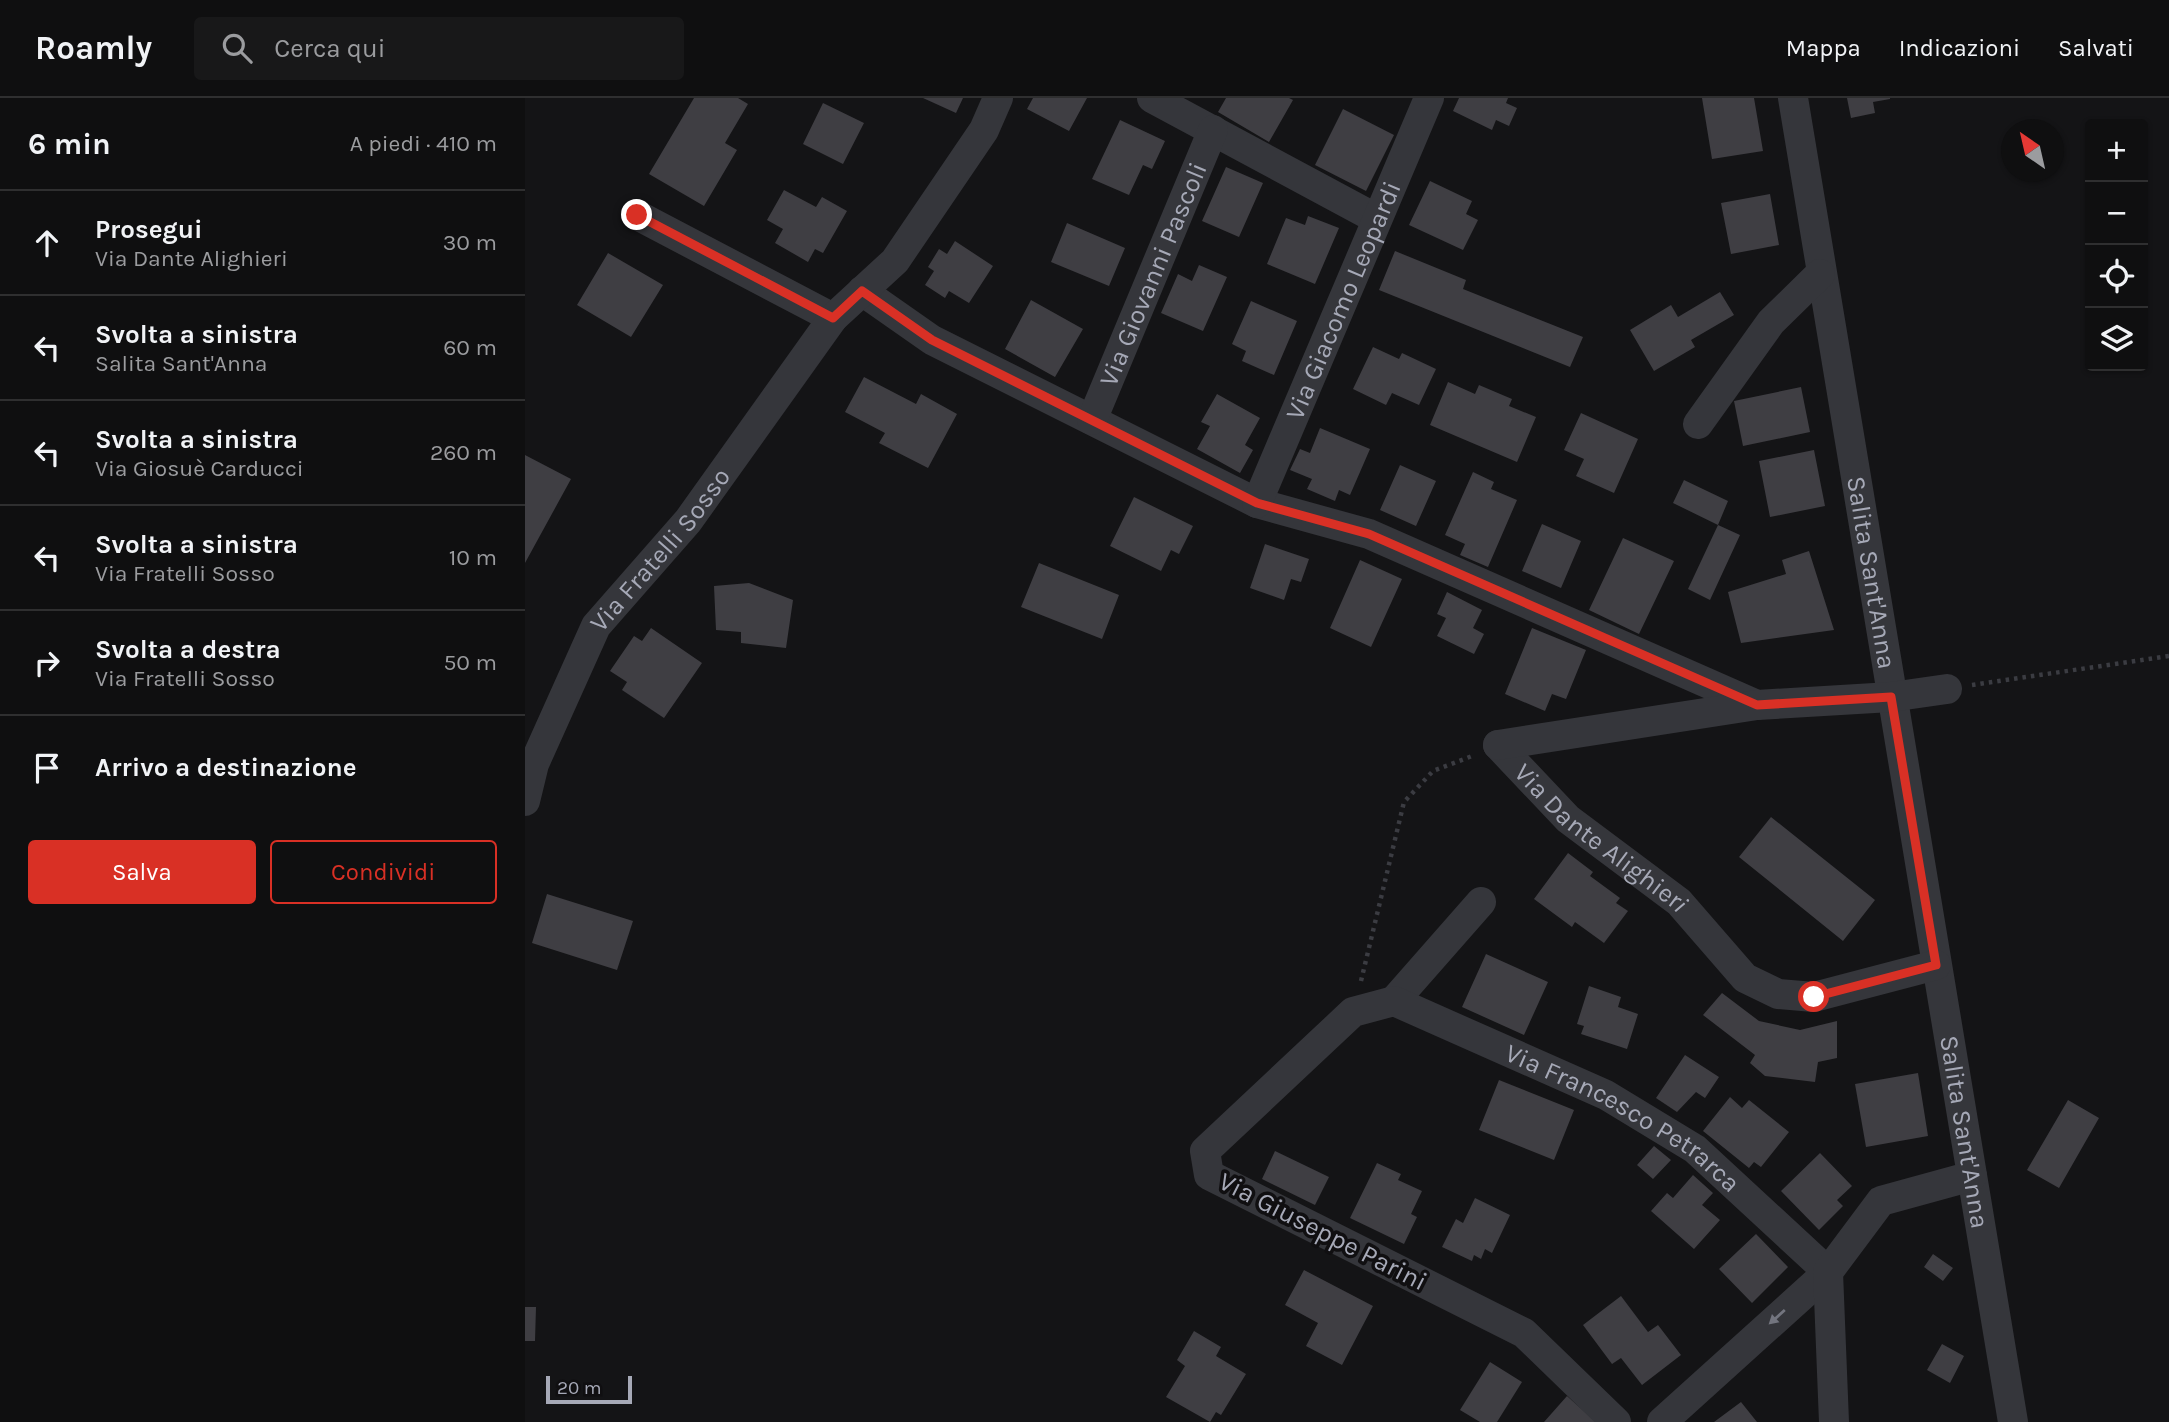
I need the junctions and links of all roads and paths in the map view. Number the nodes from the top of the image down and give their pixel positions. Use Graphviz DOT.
graph roads {
  1 [pos="998,98"];
  2 [pos="1152,98"];
  3 [pos="1429,98"];
  4 [pos="1793,98"];
  5 [pos="1213,130"];
  6 [pos="637,215"];
  7 [pos="1377,219"];
  8 [pos="1820,274"];
  9 [pos="862,291"];
  10 [pos="833,318"];
  11 [pos="1091,420"];
  12 [pos="1698,424"];
  13 [pos="1257,503"];
  14 [pos="2169,656"];
  15 [pos="1947,689"];
  16 [pos="1891,697"];
  17 [pos="1757,705"];
  18 [pos="1498,746"];
  19 [pos="525,801"];
  20 [pos="1481,902"];
  21 [pos="1936,965"];
  22 [pos="1394,1001"];
  23 [pos="1353,1012"];
  24 [pos="1972,1176"];
  25 [pos="1828,1272"];
  26 [pos="1616,1422"];
  27 [pos="1662,1422"];
  28 [pos="1834,1422"];
  29 [pos="2014,1422"];
  1 -- 9 [label="street, Via Fratelli Sosso"];
  2 -- 5 [label="street"];
  3 -- 7 [label="street, Via Giacomo Leopardi"];
  4 -- 8 [label="street, Salita Sant'Anna"];
  5 -- 7 [label="street"];
  5 -- 11 [label="street, Via Giovanni Pascoli"];
  6 -- 10 [label="street"];
  7 -- 13 [label="street, Via Giacomo Leopardi"];
  8 -- 12 [label="street"];
  8 -- 16 [label="street, Salita Sant'Anna"];
  9 -- 10 [label="street, Via Fratelli Sosso"];
  9 -- 11 [label="street"];
  10 -- 19 [label="street, Via Fratelli Sosso"];
  11 -- 13 [label="street"];
  13 -- 17 [label="street"];
  14 -- 15 [label="path"];
  15 -- 16 [label="street, Via Dante Alighieri"];
  16 -- 17 [label="street, Via Dante Alighieri"];
  16 -- 21 [label="street, Salita Sant'Anna"];
  17 -- 18 [label="street, Via Dante Alighieri"];
  18 -- 21 [label="street, Via Dante Alighieri"];
  18 -- 23 [label="path"];
  20 -- 22 [label="street"];
  21 -- 24 [label="street, Salita Sant'Anna"];
  22 -- 23 [label="street"];
  22 -- 25 [label="street, Via Francesco Petrarca"];
  23 -- 26 [label="street, Via Giuseppe Parini"];
  24 -- 25 [label="street"];
  24 -- 29 [label="street, Salita Sant'Anna"];
  25 -- 27 [label="street, one-way"];
  25 -- 28 [label="street"];
}
